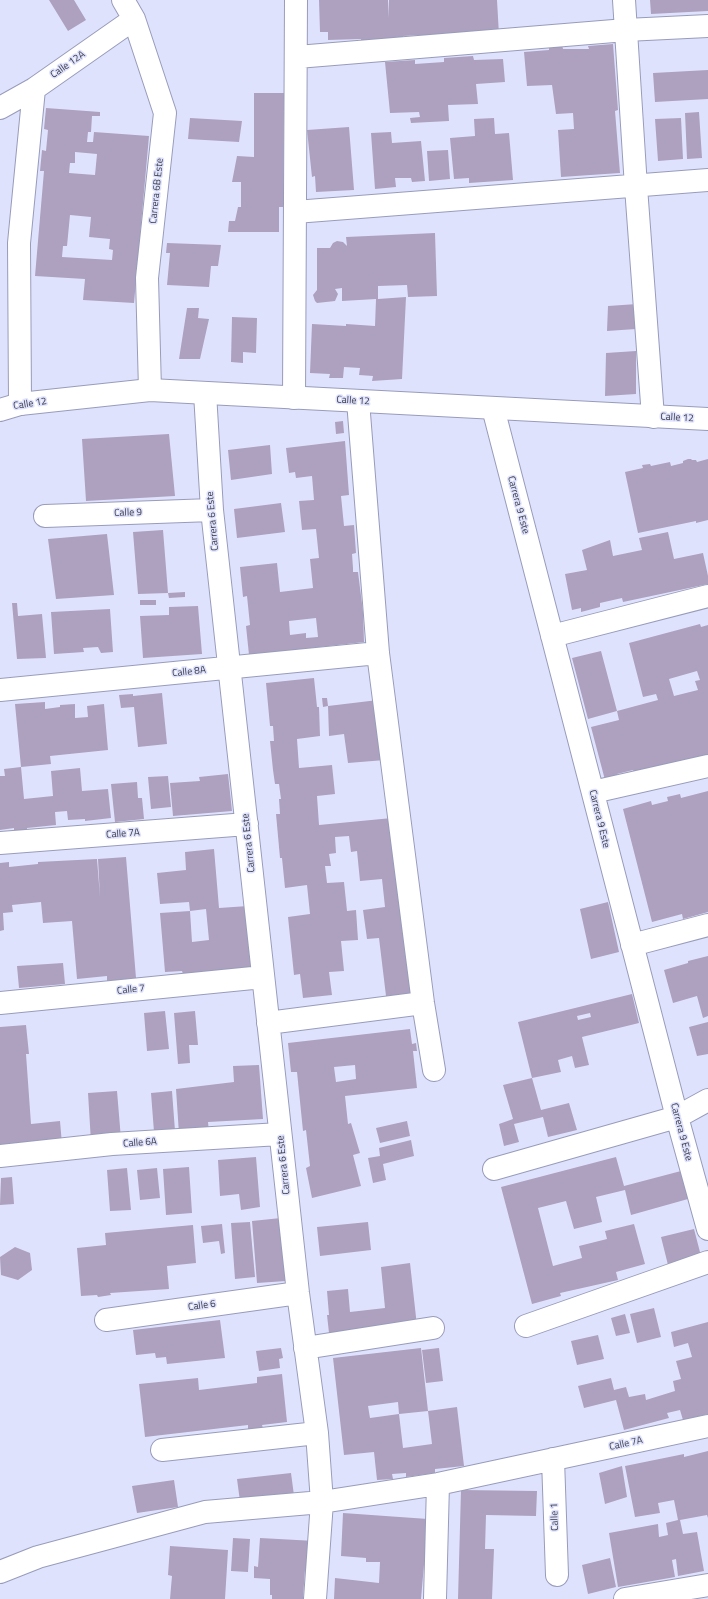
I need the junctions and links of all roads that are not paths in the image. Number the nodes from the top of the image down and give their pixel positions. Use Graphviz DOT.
graph roads {
  1 [pos="123,0"];
  2 [pos="296,0"];
  3 [pos="624,0"];
  4 [pos="134,19"];
  5 [pos="708,26"];
  6 [pos="626,30"];
  7 [pos="297,57"];
  8 [pos="34,89"];
  9 [pos="0,108"];
  10 [pos="708,180"];
  11 [pos="636,187"];
  12 [pos="295,212"];
  13 [pos="150,390"];
  14 [pos="204,393"];
  15 [pos="294,398"];
  16 [pos="358,401"];
  17 [pos="10,407"];
  18 [pos="493,408"];
  19 [pos="653,417"];
  20 [pos="708,420"];
  21 [pos="212,510"];
  22 [pos="45,516"];
  23 [pos="708,596"];
  24 [pos="552,636"];
  25 [pos="378,653"];
  26 [pos="229,668"];
  27 [pos="0,690"];
  28 [pos="708,766"];
  29 [pos="593,792"];
  30 [pos="247,824"];
  31 [pos="0,844"];
  32 [pos="708,925"];
  33 [pos="632,945"];
  34 [pos="263,977"];
  35 [pos="0,1003"];
  36 [pos="423,1003"];
  37 [pos="268,1023"];
  38 [pos="434,1070"];
  39 [pos="708,1100"];
  40 [pos="677,1117"];
  41 [pos="280,1134"];
  42 [pos="0,1156"];
  43 [pos="494,1169"];
  44 [pos="708,1229"];
  45 [pos="708,1262"];
  46 [pos="298,1293"];
  47 [pos="106,1320"];
  48 [pos="526,1326"];
  49 [pos="433,1328"];
  50 [pos="305,1348"];
  51 [pos="708,1426"];
  52 [pos="317,1433"];
  53 [pos="162,1450"];
  54 [pos="548,1460"];
  55 [pos="438,1484"];
  56 [pos="322,1502"];
  57 [pos="0,1572"];
  58 [pos="557,1575"];
  59 [pos="708,1584"];
  60 [pos="315,1599"];
  61 [pos="435,1599"];
  62 [pos="625,1599"];
  1 -- 4 [label="street, Carrera 6B Este"];
  2 -- 7 [label="street"];
  3 -- 6 [label="street"];
  4 -- 8 [label="street, Calle 12A"];
  4 -- 13 [label="street, Carrera 6B Este"];
  5 -- 6 [label="street"];
  6 -- 7 [label="street"];
  6 -- 11 [label="street"];
  7 -- 12 [label="street"];
  8 -- 9 [label="street, Calle 12A"];
  8 -- 17 [label="street"];
  10 -- 11 [label="street"];
  11 -- 12 [label="street"];
  11 -- 19 [label="street"];
  12 -- 15 [label="street"];
  13 -- 14 [label="street, Calle 12"];
  13 -- 17 [label="street, Calle 12"];
  14 -- 15 [label="street, Calle 12"];
  14 -- 21 [label="street, Carrera 6 Este"];
  15 -- 16 [label="street, Calle 12"];
  16 -- 18 [label="street, Calle 12"];
  16 -- 25 [label="street"];
  18 -- 19 [label="street, Calle 12"];
  18 -- 24 [label="street, Carrera 9 Este"];
  19 -- 20 [label="street, Calle 12"];
  21 -- 22 [label="street, Calle 9"];
  21 -- 26 [label="street, Carrera 6 Este"];
  23 -- 24 [label="street"];
  24 -- 29 [label="street, Carrera 9 Este"];
  25 -- 26 [label="street, Calle 8A"];
  25 -- 36 [label="street"];
  26 -- 27 [label="street, Calle 8A"];
  26 -- 30 [label="street, Carrera 6 Este"];
  28 -- 29 [label="street"];
  29 -- 33 [label="street, Carrera 9 Este"];
  30 -- 31 [label="street, Calle 7A"];
  30 -- 34 [label="street, Carrera 6 Este"];
  32 -- 33 [label="street"];
  33 -- 40 [label="street, Carrera 9 Este"];
  34 -- 35 [label="street, Calle 7"];
  34 -- 37 [label="street, Carrera 6 Este"];
  36 -- 37 [label="street"];
  36 -- 38 [label="street"];
  37 -- 41 [label="street, Carrera 6 Este"];
  39 -- 40 [label="street"];
  40 -- 43 [label="street"];
  40 -- 44 [label="street, Carrera 9 Este"];
  41 -- 42 [label="street, Calle 6A"];
  41 -- 46 [label="street, Carrera 6 Este"];
  45 -- 48 [label="street"];
  46 -- 47 [label="street, Calle 6"];
  46 -- 50 [label="street, Carrera 6 Este"];
  49 -- 50 [label="street"];
  50 -- 52 [label="street, Carrera 6 Este"];
  51 -- 54 [label="street, Calle 7A"];
  52 -- 53 [label="street"];
  52 -- 56 [label="street, Carrera 6 Este"];
  54 -- 55 [label="street, Calle 7A"];
  54 -- 58 [label="street, Calle 1"];
  55 -- 56 [label="street, Calle 7A"];
  55 -- 61 [label="street"];
  56 -- 57 [label="street, Calle 7A"];
  56 -- 60 [label="street, Carrera 6 Este"];
  59 -- 62 [label="street"];
}
